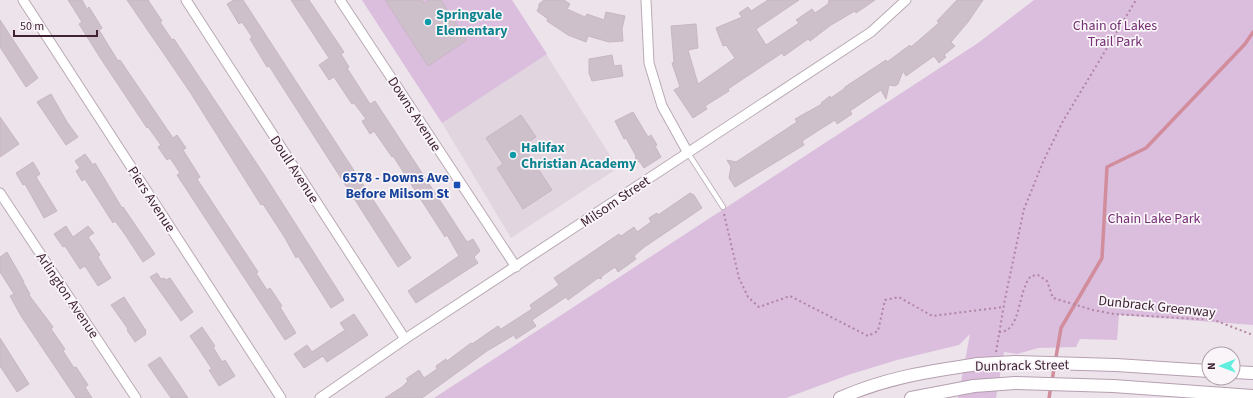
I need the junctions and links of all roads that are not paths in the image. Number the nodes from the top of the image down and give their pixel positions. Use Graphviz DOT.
graph roads {
  1 [pos="24,0"];
  2 [pos="186,0"];
  3 [pos="340,0"];
  4 [pos="646,0"];
  5 [pos="906,0"];
  6 [pos="688,153"];
  7 [pos="0,193"];
  8 [pos="723,207"];
  9 [pos="516,267"];
  10 [pos="405,339"];
  11 [pos="1201,370"];
  12 [pos="1241,372"];
  13 [pos="1253,373"];
  14 [pos="1253,396"];
  15 [pos="136,398"];
  16 [pos="281,398"];
  17 [pos="320,398"];
  18 [pos="840,398"];
  19 [pos="910,398"];
  1 -- 16 [label="street, Piers Avenue"];
  2 -- 10 [label="street, Doull Avenue"];
  3 -- 9 [label="street, Downs Avenue"];
  4 -- 6 [label="street"];
  5 -- 6 [label="street, Milsom Street"];
  6 -- 8 [label="lane"];
  6 -- 9 [label="street, Milsom Street"];
  7 -- 15 [label="street, Arlington Avenue"];
  9 -- 10 [label="street, Milsom Street"];
  10 -- 17 [label="street, Milsom Street"];
  11 -- 18 [label="main road, Dunbrack Street, bridge"];
  12 -- 13 [label="main road"];
  14 -- 19 [label="main road, Dunbrack Street, bridge"];
}
